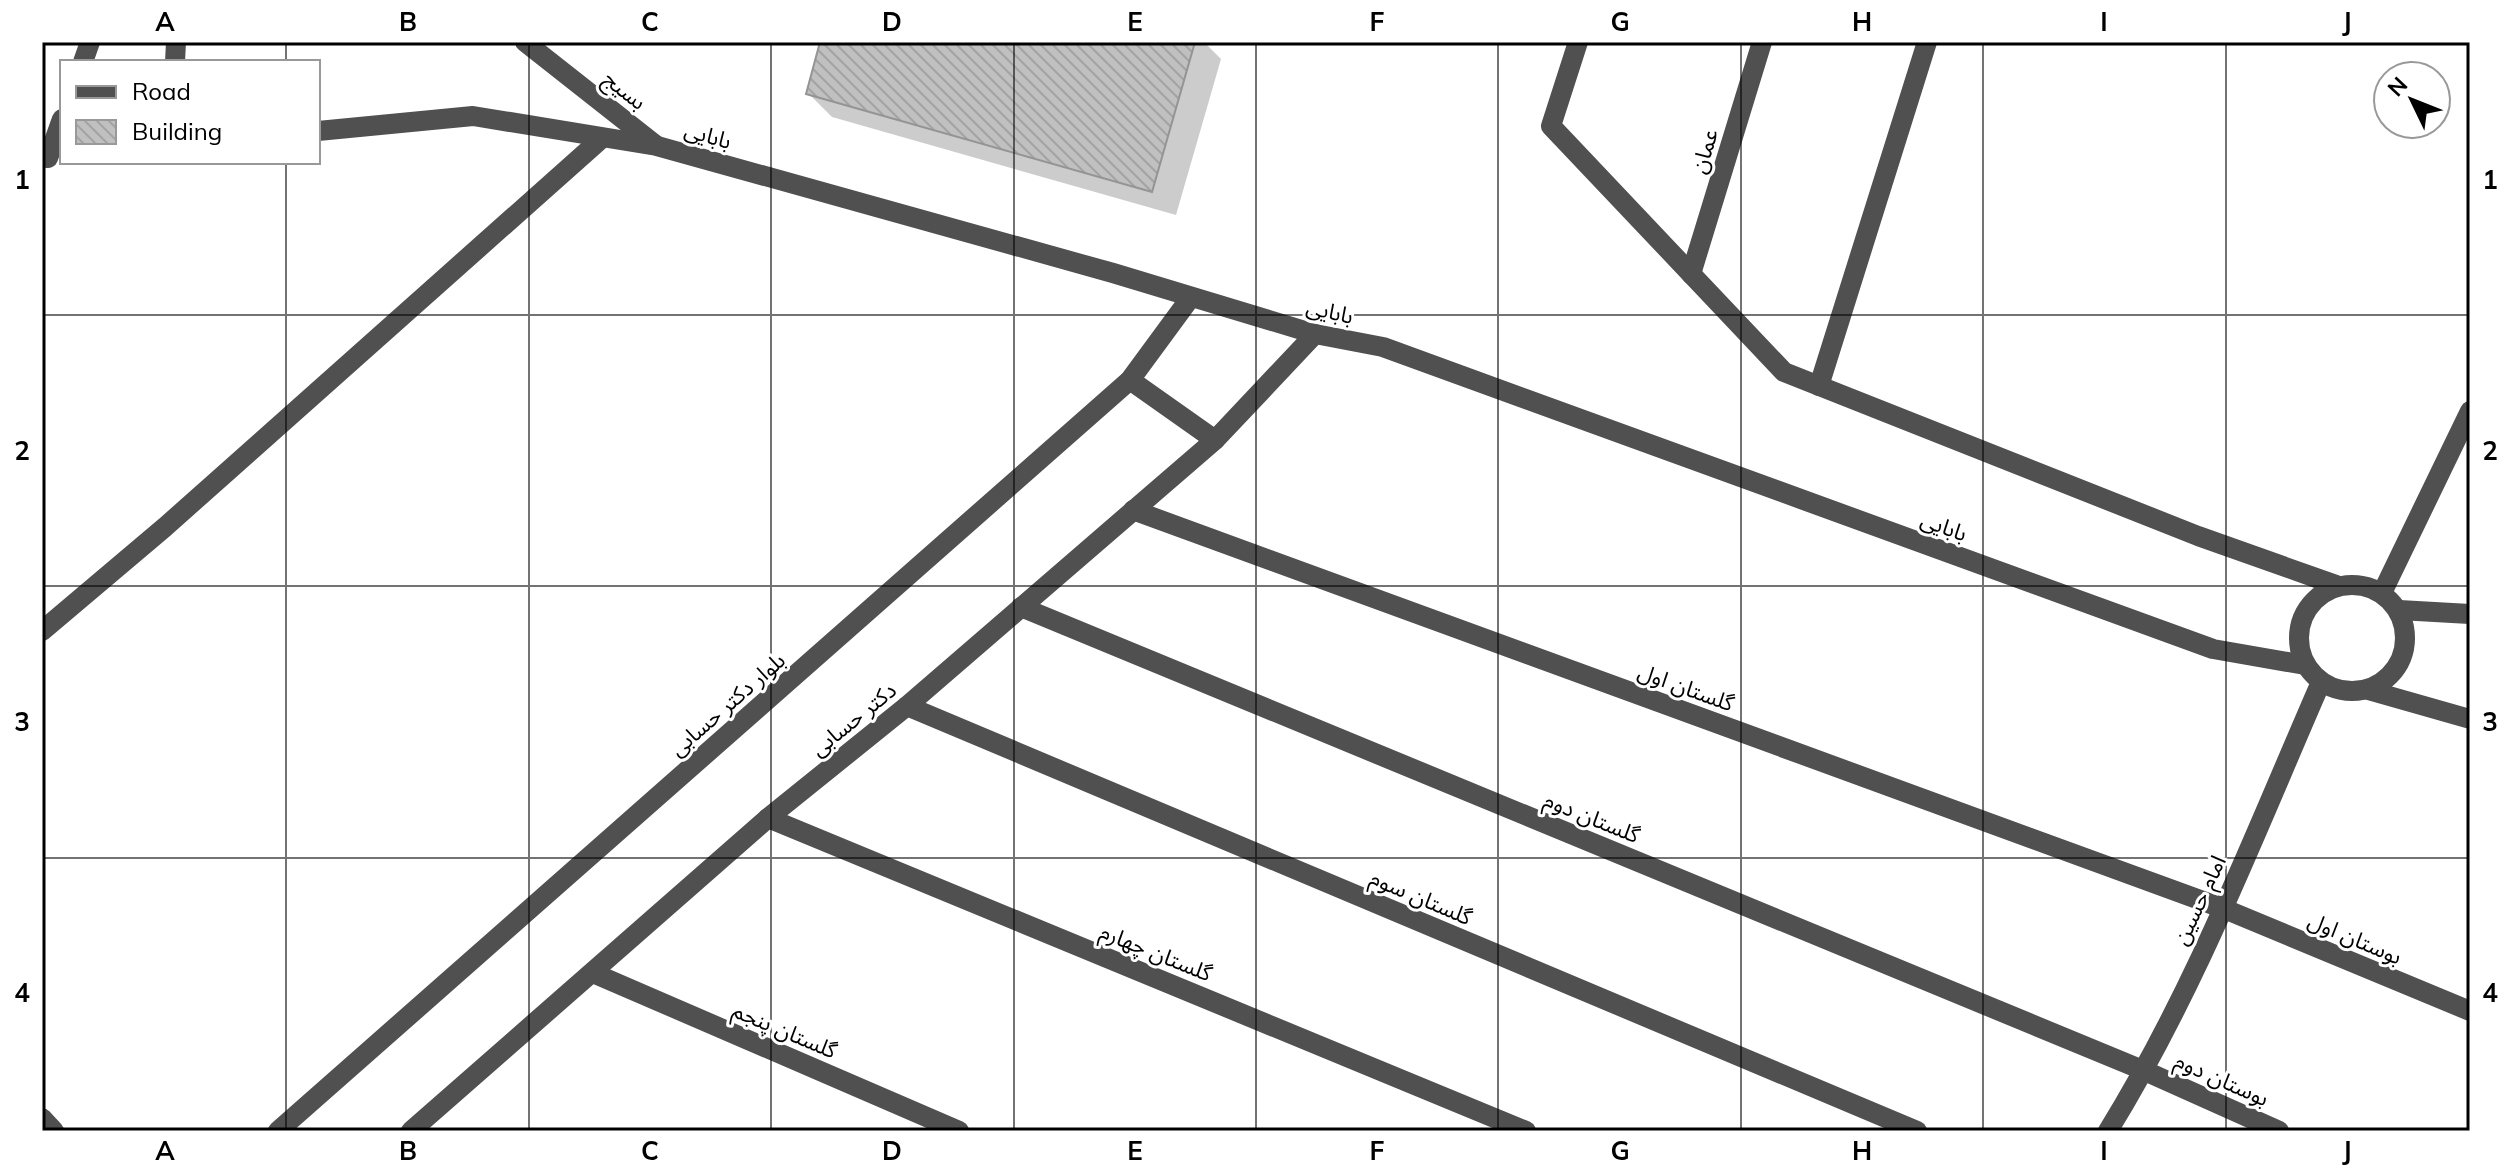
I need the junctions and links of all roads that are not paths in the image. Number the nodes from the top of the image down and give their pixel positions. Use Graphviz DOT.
graph roads {
  1 [pos="525,42"];
  2 [pos="1578,42"];
  3 [pos="1762,42"];
  4 [pos="1927,42"];
  5 [pos="60,126"];
  6 [pos="320,131"];
  7 [pos="601,139"];
  8 [pos="657,146"];
  9 [pos="51,158"];
  10 [pos="1691,274"];
  11 [pos="1191,297"];
  12 [pos="1315,334"];
  13 [pos="1130,380"];
  14 [pos="1819,386"];
  15 [pos="2470,411"];
  16 [pos="1215,440"];
  17 [pos="1133,510"];
  18 [pos="2336,585"];
  19 [pos="2382,593"];
  20 [pos="1021,607"];
  21 [pos="2399,610"];
  22 [pos="2470,614"];
  23 [pos="42,631"];
  24 [pos="2305,665"];
  25 [pos="2321,682"];
  26 [pos="2368,690"];
  27 [pos="907,706"];
  28 [pos="2470,719"];
  29 [pos="768,818"];
  30 [pos="2222,908"];
  31 [pos="593,973"];
  32 [pos="2470,1011"];
  33 [pos="2145,1071"];
  34 [pos="42,1118"];
  35 [pos="419,1129"];
  36 [pos="54,1131"];
  37 [pos="278,1131"];
  38 [pos="959,1131"];
  39 [pos="1526,1131"];
  40 [pos="1917,1131"];
  41 [pos="2108,1131"];
  42 [pos="2279,1131"];
  1 -- 8 [label="street, بسیج"];
  2 -- 10 [label="street"];
  3 -- 10 [label="street, عمان"];
  4 -- 14 [label="street"];
  5 -- 9 [label="street"];
  6 -- 7 [label="street, بابایی"];
  7 -- 8 [label="street, بابایی"];
  7 -- 23 [label="street"];
  8 -- 11 [label="street, بابایی"];
  10 -- 14 [label="street"];
  11 -- 12 [label="street, بابایی"];
  11 -- 13 [label="street, بلوار دکتر حسابی"];
  12 -- 16 [label="street, دکتر حسابی"];
  12 -- 24 [label="street, بابایی"];
  13 -- 16 [label="street"];
  13 -- 37 [label="street, بلوار دکتر حسابی"];
  14 -- 18 [label="street"];
  15 -- 19 [label="street"];
  16 -- 17 [label="street, دکتر حسابی"];
  17 -- 20 [label="street, دکتر حسابی"];
  17 -- 30 [label="street, گلستان اول"];
  18 -- 19 [label="street"];
  18 -- 24 [label="street"];
  19 -- 21 [label="street"];
  20 -- 27 [label="street, دکتر حسابی"];
  20 -- 33 [label="street, گلستان دوم"];
  21 -- 22 [label="street"];
  21 -- 26 [label="street"];
  24 -- 25 [label="street"];
  25 -- 26 [label="street"];
  25 -- 30 [label="street, امام حسین"];
  26 -- 28 [label="street"];
  27 -- 29 [label="street, دکتر حسابی"];
  27 -- 40 [label="street, گلستان سوم"];
  29 -- 31 [label="street, دکتر حسابی"];
  29 -- 39 [label="street, گلستان چهارم"];
  30 -- 32 [label="street, بوستان اول"];
  30 -- 33 [label="street, امام حسین"];
  31 -- 35 [label="street, دکتر حسابی"];
  31 -- 38 [label="street, گلستان پنجم"];
  33 -- 41 [label="street, امام حسین"];
  33 -- 42 [label="street, بوستان دوم"];
  34 -- 36 [label="street"];
}
